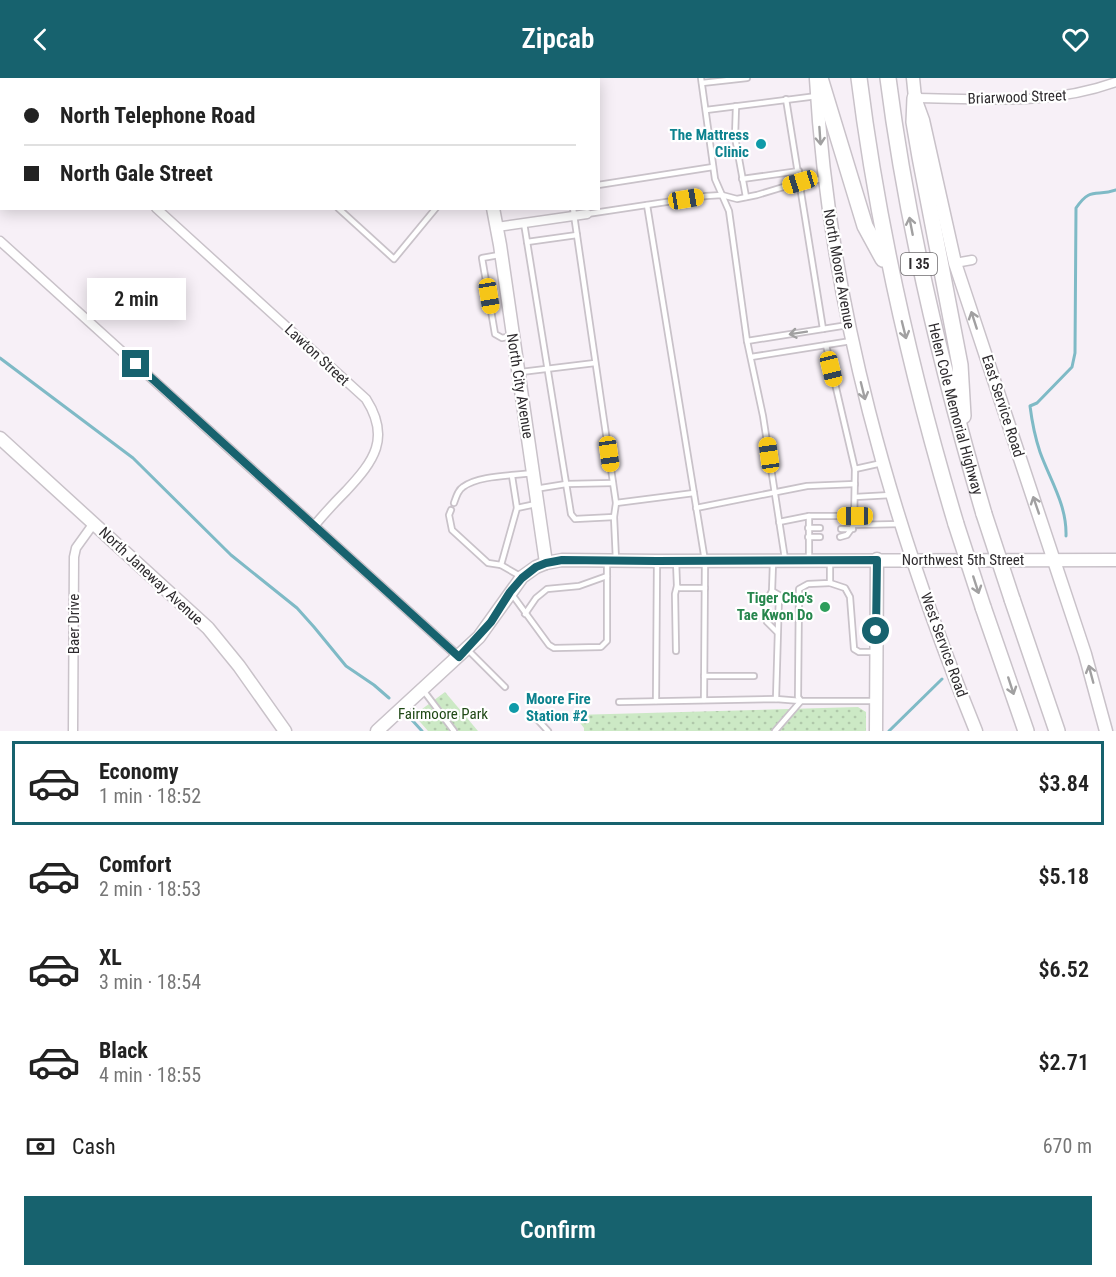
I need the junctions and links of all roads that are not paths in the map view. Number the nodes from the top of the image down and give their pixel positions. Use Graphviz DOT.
graph roads {
  1 [pos="747,78"];
  2 [pos="818,78"];
  3 [pos="859,78"];
  4 [pos="888,78"];
  5 [pos="913,78"];
  6 [pos="701,81"];
  7 [pos="1116,82"];
  8 [pos="817,96"];
  9 [pos="915,98"];
  10 [pos="786,99"];
  11 [pos="736,106"];
  12 [pos="706,110"];
  13 [pos="713,167"];
  14 [pos="799,171"];
  15 [pos="742,179"];
  16 [pos="824,179"];
  17 [pos="800,182"];
  18 [pos="600,185"];
  19 [pos="722,195"];
  20 [pos="746,197"];
  21 [pos="647,204"];
  22 [pos="158,210"];
  23 [pos="340,210"];
  24 [pos="434,210"];
  25 [pos="493,210"];
  26 [pos="574,212"];
  27 [pos="587,214"];
  28 [pos="524,223"];
  29 [pos="497,227"];
  30 [pos="577,235"];
  31 [pos="0,241"];
  32 [pos="527,242"];
  33 [pos="501,254"];
  34 [pos="972,260"];
  35 [pos="955,263"];
  36 [pos="890,273"];
  37 [pos="848,325"];
  38 [pos="823,329"];
  39 [pos="513,336"];
  40 [pos="747,341"];
  41 [pos="851,341"];
  42 [pos="826,345"];
  43 [pos="751,357"];
  44 [pos="595,363"];
  45 [pos="547,368"];
  46 [pos="518,373"];
  47 [pos="0,438"];
  48 [pos="964,446"];
  49 [pos="882,464"];
  50 [pos="855,469"];
  51 [pos="533,473"];
  52 [pos="512,476"];
  53 [pos="613,483"];
  54 [pos="566,484"];
  55 [pos="855,484"];
  56 [pos="535,489"];
  57 [pos="694,493"];
  58 [pos="775,493"];
  59 [pos="893,495"];
  60 [pos="855,497"];
  61 [pos="454,503"];
  62 [pos="616,503"];
  63 [pos="538,504"];
  64 [pos="517,508"];
  65 [pos="696,508"];
  66 [pos="451,510"];
  67 [pos="809,516"];
  68 [pos="855,516"];
  69 [pos="614,517"];
  70 [pos="779,522"];
  71 [pos="94,523"];
  72 [pos="902,524"];
  73 [pos="314,526"];
  74 [pos="854,527"];
  75 [pos="808,528"];
  76 [pos="820,528"];
  77 [pos="841,529"];
  78 [pos="808,537"];
  79 [pos="819,537"];
  80 [pos="840,537"];
  81 [pos="914,559"];
  82 [pos="611,560"];
  83 [pos="779,560"];
  84 [pos="809,560"];
  85 [pos="830,560"];
  86 [pos="877,560"];
  87 [pos="1055,560"];
  88 [pos="1116,560"];
  89 [pos="657,561"];
  90 [pos="676,561"];
  91 [pos="705,561"];
  92 [pos="546,563"];
  93 [pos="501,565"];
  94 [pos="607,576"];
  95 [pos="522,578"];
  96 [pos="830,584"];
  97 [pos="677,586"];
  98 [pos="705,588"];
  99 [pos="772,591"];
  100 [pos="510,592"];
  101 [pos="767,600"];
  102 [pos="525,614"];
  103 [pos="767,622"];
  104 [pos="777,632"];
  105 [pos="676,651"];
  106 [pos="876,651"];
  107 [pos="463,653"];
  108 [pos="704,676"];
  109 [pos="754,676"];
  110 [pos="505,687"];
  111 [pos="423,690"];
  112 [pos="776,699"];
  113 [pos="704,700"];
  114 [pos="656,701"];
  115 [pos="801,701"];
  116 [pos="876,701"];
  117 [pos="619,702"];
  118 [pos="536,718"];
  119 [pos="876,725"];
  120 [pos="73,731"];
  121 [pos="285,731"];
  122 [pos="377,731"];
  123 [pos="454,731"];
  124 [pos="548,731"];
  125 [pos="775,731"];
  126 [pos="976,731"];
  127 [pos="1026,731"];
  128 [pos="1057,731"];
  129 [pos="1106,731"];
  1 -- 6 [label="lane"];
  2 -- 8 [label="street, North Moore Avenue"];
  2 -- 36 [label="highway"];
  3 -- 36 [label="highway, Helen Cole Memorial Highway / I 35"];
  48 -- 4 [label="highway, Helen Cole Memorial Highway / I 35, one-way"];
  5 -- 9 [label="street, East Service Road"];
  6 -- 12 [label="lane"];
  7 -- 9 [label="street, Briarwood Street"];
  8 -- 10 [label="lane"];
  8 -- 16 [label="street, North Moore Avenue, one-way"];
  9 -- 35 [label="street, East Service Road"];
  9 -- 48 [label="highway"];
  10 -- 11 [label="lane"];
  10 -- 14 [label="lane"];
  11 -- 12 [label="lane"];
  11 -- 15 [label="lane"];
  12 -- 13 [label="lane"];
  13 -- 18 [label="lane"];
  13 -- 19 [label="lane"];
  14 -- 15 [label="lane"];
  14 -- 17 [label="lane"];
  15 -- 20 [label="lane"];
  16 -- 17 [label="lane"];
  16 -- 37 [label="street, North Moore Avenue"];
  17 -- 20 [label="lane"];
  17 -- 38 [label="lane"];
  19 -- 20 [label="lane"];
  19 -- 21 [label="lane"];
  19 -- 40 [label="lane"];
  21 -- 27 [label="lane"];
  21 -- 57 [label="lane"];
  22 -- 73 [label="street, Lawton Street"];
  23 -- 24 [label="lane"];
  25 -- 29 [label="street, North City Avenue"];
  26 -- 27 [label="street"];
  26 -- 28 [label="street"];
  26 -- 30 [label="lane"];
  28 -- 29 [label="street"];
  28 -- 32 [label="lane"];
  29 -- 33 [label="street, North City Avenue"];
  30 -- 32 [label="lane"];
  30 -- 44 [label="lane"];
  31 -- 73 [label="street"];
  32 -- 45 [label="lane"];
  33 -- 39 [label="street, North City Avenue"];
  33 -- 39 [label="lane"];
  34 -- 35 [label="street"];
  87 -- 35 [label="street, East Service Road, one-way"];
  36 -- 127 [label="highway, Helen Cole Memorial Highway / I 35, one-way, bridge"];
  37 -- 38 [label="lane"];
  37 -- 41 [label="street, North Moore Avenue"];
  38 -- 40 [label="lane, one-way"];
  39 -- 46 [label="street, North City Avenue"];
  40 -- 43 [label="lane"];
  41 -- 42 [label="lane"];
  41 -- 49 [label="street, North Moore Avenue, one-way"];
  42 -- 43 [label="lane"];
  42 -- 50 [label="lane"];
  43 -- 58 [label="lane"];
  44 -- 45 [label="lane"];
  44 -- 53 [label="lane"];
  45 -- 46 [label="lane"];
  45 -- 54 [label="lane"];
  46 -- 51 [label="street, North City Avenue"];
  47 -- 71 [label="street, North Janeway Avenue"];
  48 -- 128 [label="highway, Helen Cole Memorial Highway / I 35, bridge"];
  49 -- 50 [label="lane"];
  49 -- 59 [label="street, North Moore Avenue"];
  50 -- 55 [label="lane"];
  51 -- 52 [label="lane"];
  51 -- 56 [label="street, North City Avenue"];
  52 -- 61 [label="lane"];
  52 -- 64 [label="lane"];
  53 -- 54 [label="lane"];
  53 -- 62 [label="lane"];
  54 -- 56 [label="lane"];
  54 -- 69 [label="lane"];
  55 -- 58 [label="lane"];
  55 -- 60 [label="lane"];
  56 -- 63 [label="street, North City Avenue"];
  57 -- 62 [label="lane"];
  57 -- 65 [label="lane"];
  58 -- 65 [label="lane"];
  58 -- 70 [label="lane"];
  59 -- 60 [label="lane"];
  59 -- 72 [label="street, North Moore Avenue"];
  60 -- 68 [label="lane"];
  62 -- 69 [label="lane"];
  63 -- 64 [label="lane"];
  63 -- 92 [label="street, North City Avenue"];
  64 -- 93 [label="lane"];
  65 -- 91 [label="lane"];
  66 -- 93 [label="lane"];
  67 -- 68 [label="lane"];
  67 -- 70 [label="lane"];
  67 -- 75 [label="lane"];
  68 -- 74 [label="lane"];
  69 -- 82 [label="lane"];
  70 -- 83 [label="lane"];
  71 -- 120 [label="street, Baer Drive"];
  71 -- 121 [label="street, North Janeway Avenue"];
  72 -- 74 [label="lane"];
  72 -- 81 [label="street, North Moore Avenue"];
  73 -- 107 [label="street"];
  74 -- 77 [label="lane"];
  74 -- 80 [label="lane"];
  75 -- 76 [label="lane"];
  75 -- 78 [label="lane"];
  78 -- 79 [label="lane"];
  78 -- 84 [label="lane"];
  81 -- 86 [label="street, Northwest 5th Street"];
  81 -- 87 [label="street, Northwest 5th Street"];
  81 -- 126 [label="street, West Service Road"];
  82 -- 89 [label="street, Northwest 5th Street"];
  82 -- 92 [label="street, Northwest 5th Street"];
  82 -- 94 [label="lane"];
  83 -- 84 [label="street, Northwest 5th Street"];
  83 -- 91 [label="street, Northwest 5th Street"];
  83 -- 99 [label="lane"];
  84 -- 85 [label="street, Northwest 5th Street"];
  85 -- 86 [label="street, Northwest 5th Street"];
  85 -- 96 [label="lane"];
  86 -- 106 [label="street"];
  87 -- 88 [label="street, Northwest 5th Street"];
  129 -- 87 [label="street, East Service Road, one-way"];
  89 -- 90 [label="street, Northwest 5th Street"];
  89 -- 114 [label="lane"];
  90 -- 91 [label="street, Northwest 5th Street"];
  90 -- 97 [label="lane"];
  91 -- 98 [label="lane"];
  92 -- 95 [label="street, Northwest 5th Street"];
  93 -- 95 [label="lane"];
  94 -- 102 [label="lane"];
  94 -- 102 [label="lane"];
  95 -- 100 [label="street, Northwest 5th Street"];
  96 -- 106 [label="lane"];
  96 -- 115 [label="lane"];
  97 -- 98 [label="lane"];
  97 -- 105 [label="lane"];
  98 -- 108 [label="lane"];
  99 -- 101 [label="lane"];
  99 -- 104 [label="lane"];
  100 -- 102 [label="lane"];
  100 -- 107 [label="street, Northwest 5th Street"];
  103 -- 104 [label="lane"];
  104 -- 112 [label="lane"];
  106 -- 116 [label="street"];
  107 -- 110 [label="lane"];
  107 -- 111 [label="street, Northwest 5th Street"];
  108 -- 109 [label="lane"];
  108 -- 113 [label="lane"];
  111 -- 122 [label="street, Northwest 5th Street"];
  111 -- 123 [label="lane"];
  112 -- 113 [label="lane"];
  112 -- 115 [label="lane"];
  113 -- 114 [label="lane"];
  114 -- 117 [label="lane"];
  115 -- 116 [label="lane"];
  115 -- 125 [label="lane"];
  116 -- 119 [label="street"];
  118 -- 124 [label="lane"];
}
